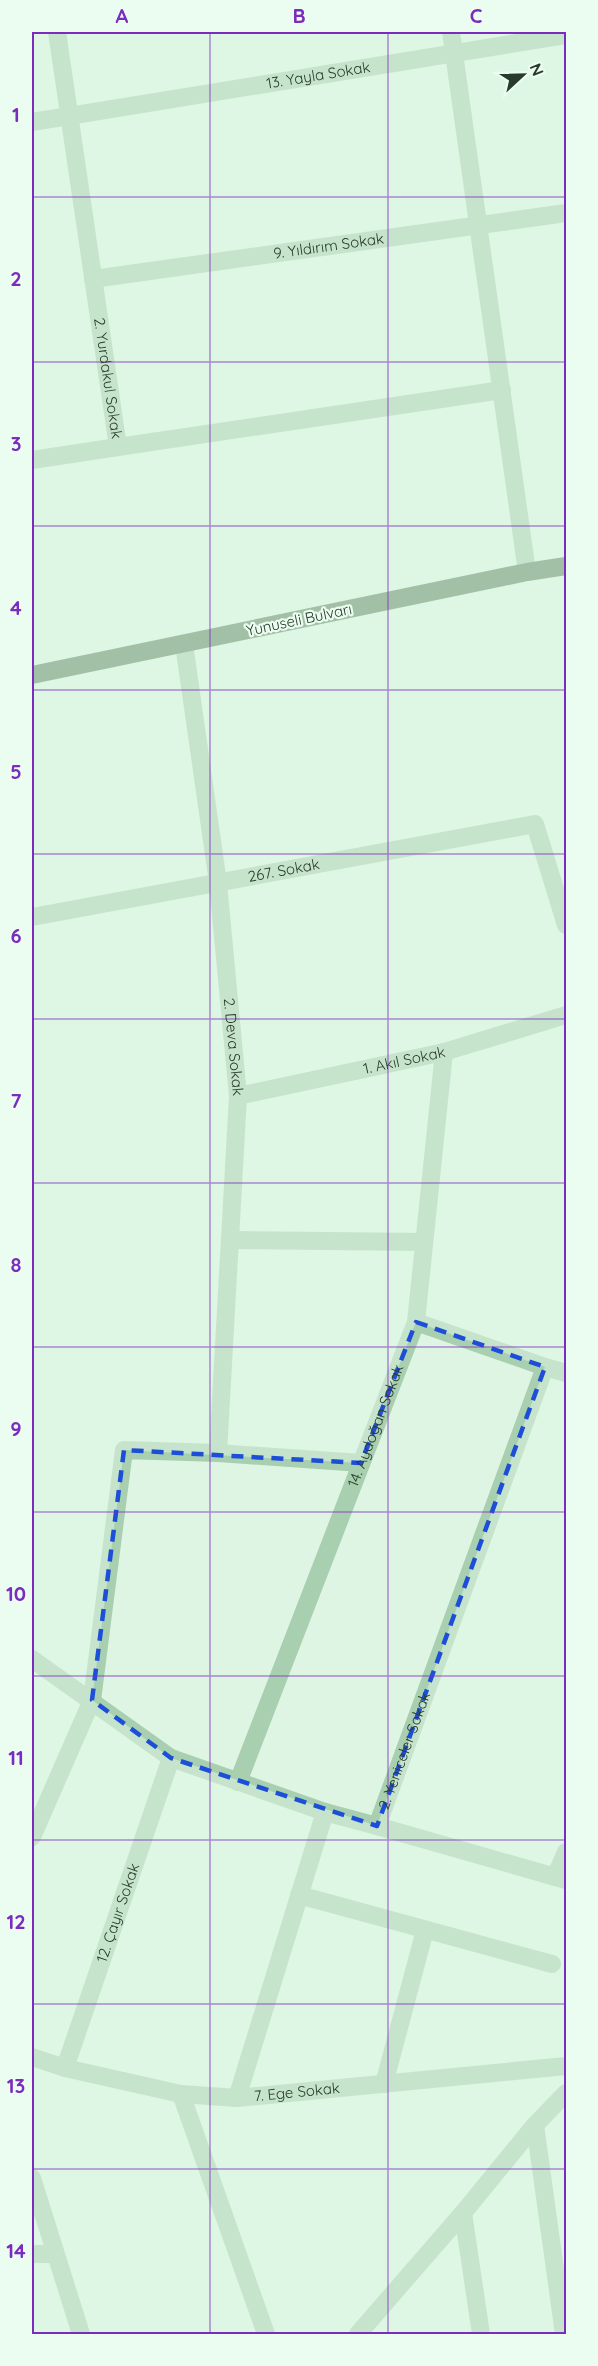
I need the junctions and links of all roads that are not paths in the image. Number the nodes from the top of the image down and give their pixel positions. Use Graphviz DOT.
graph roads {
  1 [pos="57,32"];
  2 [pos="452,32"];
  3 [pos="567,35"];
  4 [pos="455,54"];
  5 [pos="69,115"];
  6 [pos="32,122"];
  7 [pos="567,213"];
  8 [pos="479,225"];
  9 [pos="93,279"];
  10 [pos="502,390"];
  11 [pos="118,447"];
  12 [pos="32,460"];
  13 [pos="567,566"];
  14 [pos="526,572"];
  15 [pos="184,644"];
  16 [pos="32,675"];
  17 [pos="218,883"];
  18 [pos="32,917"];
  19 [pos="567,925"];
  20 [pos="567,1015"];
  21 [pos="444,1052"];
  22 [pos="238,1096"];
  23 [pos="231,1240"];
  24 [pos="424,1242"];
  25 [pos="416,1322"];
  26 [pos="545,1367"];
  27 [pos="567,1373"];
  28 [pos="218,1454"];
  29 [pos="361,1463"];
  30 [pos="32,1659"];
  31 [pos="92,1700"];
  32 [pos="171,1758"];
  33 [pos="238,1782"];
  34 [pos="325,1812"];
  35 [pos="377,1826"];
  36 [pos="32,1837"];
  37 [pos="567,1852"];
  38 [pos="561,1878"];
  39 [pos="299,1895"];
  40 [pos="425,1930"];
  41 [pos="552,1964"];
  42 [pos="32,2057"];
  43 [pos="567,2066"];
  44 [pos="65,2068"];
  45 [pos="384,2084"];
  46 [pos="567,2093"];
  47 [pos="182,2094"];
  48 [pos="237,2098"];
  49 [pos="535,2125"];
  50 [pos="32,2178"];
  51 [pos="463,2213"];
  52 [pos="32,2254"];
  53 [pos="54,2254"];
  54 [pos="81,2334"];
  55 [pos="266,2334"];
  56 [pos="358,2334"];
  57 [pos="481,2334"];
  58 [pos="564,2334"];
  1 -- 5 [label="street, 2. Yurdakul Sokak"];
  2 -- 4 [label="street"];
  3 -- 4 [label="street, 13. Yayla Sokak"];
  4 -- 5 [label="street, 13. Yayla Sokak"];
  4 -- 8 [label="street"];
  5 -- 6 [label="street, 13. Yayla Sokak"];
  5 -- 9 [label="street, 2. Yurdakul Sokak"];
  7 -- 8 [label="street, 9. Yıldırım Sokak"];
  8 -- 9 [label="street, 9. Yıldırım Sokak"];
  8 -- 10 [label="street"];
  9 -- 11 [label="street, 2. Yurdakul Sokak"];
  10 -- 11 [label="street, 2. Yurdakul Sokak"];
  10 -- 14 [label="street"];
  11 -- 12 [label="street"];
  13 -- 14 [label="main road, Yunuseli Bulvarı"];
  14 -- 15 [label="main road, Yunuseli Bulvarı"];
  15 -- 16 [label="main road, Yunuseli Bulvarı"];
  15 -- 17 [label="street, 2. Deva Sokak"];
  17 -- 18 [label="street, 267. Sokak"];
  17 -- 19 [label="street, 267. Sokak"];
  17 -- 22 [label="street, 2. Deva Sokak"];
  20 -- 21 [label="street, 1. Akıl Sokak"];
  21 -- 22 [label="street, 1. Akıl Sokak"];
  21 -- 24 [label="street, 14. Aydoğan Sokak"];
  22 -- 23 [label="street, 2. Deva Sokak"];
  23 -- 24 [label="street"];
  23 -- 28 [label="street, 2. Deva Sokak"];
  24 -- 25 [label="street, 14. Aydoğan Sokak"];
  25 -- 26 [label="street"];
  25 -- 29 [label="street, 14. Aydoğan Sokak"];
  26 -- 27 [label="street"];
  26 -- 35 [label="street, 2. Yeniceler Sokak"];
  28 -- 29 [label="street"];
  28 -- 31 [label="street"];
  29 -- 33 [label="street, 14. Aydoğan Sokak"];
  30 -- 31 [label="street, 2. Yeniceler Sokak"];
  31 -- 32 [label="street, 2. Yeniceler Sokak"];
  31 -- 36 [label="street"];
  32 -- 33 [label="street, 2. Yeniceler Sokak"];
  32 -- 44 [label="street, 12. Çayır Sokak"];
  33 -- 34 [label="street, 2. Yeniceler Sokak"];
  34 -- 35 [label="street, 2. Yeniceler Sokak"];
  34 -- 39 [label="street"];
  35 -- 38 [label="street"];
  37 -- 38 [label="street"];
  39 -- 40 [label="street"];
  39 -- 48 [label="street"];
  40 -- 41 [label="street"];
  40 -- 45 [label="street"];
  42 -- 44 [label="street, 7. Ege Sokak"];
  43 -- 45 [label="street, 7. Ege Sokak"];
  44 -- 47 [label="street, 7. Ege Sokak"];
  45 -- 48 [label="street, 7. Ege Sokak"];
  46 -- 49 [label="street"];
  47 -- 48 [label="street, 7. Ege Sokak"];
  47 -- 55 [label="street"];
  49 -- 51 [label="street"];
  49 -- 58 [label="street"];
  50 -- 53 [label="street"];
  51 -- 56 [label="street"];
  51 -- 57 [label="street"];
  52 -- 53 [label="street"];
  53 -- 54 [label="street"];
}
